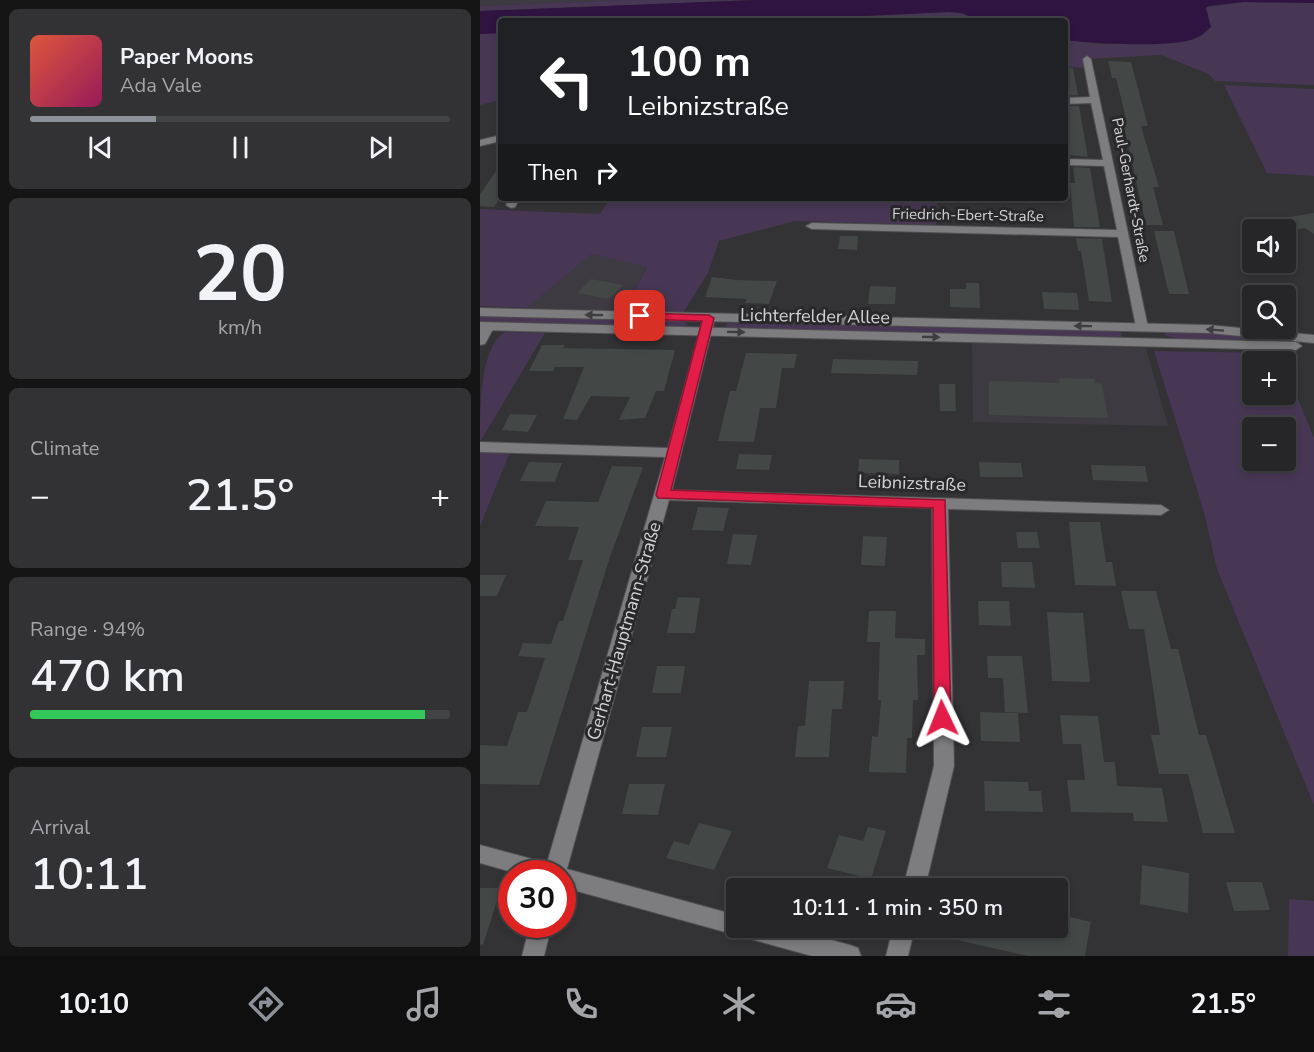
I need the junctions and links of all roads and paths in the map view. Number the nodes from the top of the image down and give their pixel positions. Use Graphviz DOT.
graph roads {
  1 [pos="1087,59"];
  2 [pos="1096,100"];
  3 [pos="1068,101"];
  4 [pos="498,139"];
  5 [pos="480,143"];
  6 [pos="1068,162"];
  7 [pos="1107,163"];
  8 [pos="812,226"];
  9 [pos="1122,234"];
  10 [pos="480,312"];
  11 [pos="707,325"];
  12 [pos="484,327"];
  13 [pos="1142,327"];
  14 [pos="1314,339"];
  15 [pos="1276,340"];
  16 [pos="480,341"];
  17 [pos="1148,343"];
  18 [pos="1314,346"];
  19 [pos="480,447"];
  20 [pos="673,453"];
  21 [pos="663,495"];
  22 [pos="940,503"];
  23 [pos="1161,510"];
  24 [pos="480,854"];
  25 [pos="502,860"];
  26 [pos="559,860"];
  27 [pos="916,878"];
  28 [pos="576,881"];
  29 [pos="726,922"];
  30 [pos="538,938"];
  31 [pos="785,938"];
  32 [pos="901,938"];
  33 [pos="533,956"];
  34 [pos="850,956"];
  35 [pos="897,956"];
  1 -- 2 [label="street, Paul-Gerhardt-Straße"];
  2 -- 3 [label="street"];
  2 -- 7 [label="street, Paul-Gerhardt-Straße"];
  4 -- 5 [label="street"];
  6 -- 7 [label="street"];
  7 -- 9 [label="street, Paul-Gerhardt-Straße"];
  8 -- 9 [label="street, Friedrich-Ebert-Straße"];
  9 -- 13 [label="street, Paul-Gerhardt-Straße"];
  11 -- 10 [label="street, Lichterfelder Allee, one-way"];
  11 -- 12 [label="street, Lichterfelder Allee"];
  13 -- 11 [label="street, Lichterfelder Allee, one-way"];
  11 -- 17 [label="street, Lichterfelder Allee, one-way"];
  11 -- 20 [label="street, Gerhart-Hauptmann-Straße"];
  12 -- 16 [label="street"];
  15 -- 13 [label="street, Lichterfelder Allee, one-way"];
  13 -- 17 [label="street"];
  14 -- 15 [label="street"];
  15 -- 17 [label="street, Lichterfelder Allee"];
  15 -- 18 [label="street"];
  19 -- 20 [label="street"];
  20 -- 21 [label="street, Gerhart-Hauptmann-Straße"];
  21 -- 22 [label="street, Leibnizstraße"];
  21 -- 26 [label="street, Gerhart-Hauptmann-Straße"];
  22 -- 23 [label="street, Leibnizstraße"];
  22 -- 27 [label="street"];
  24 -- 25 [label="street"];
  28 -- 29 [label="street"];
  30 -- 33 [label="street"];
  31 -- 34 [label="street"];
  32 -- 35 [label="street"];
}
